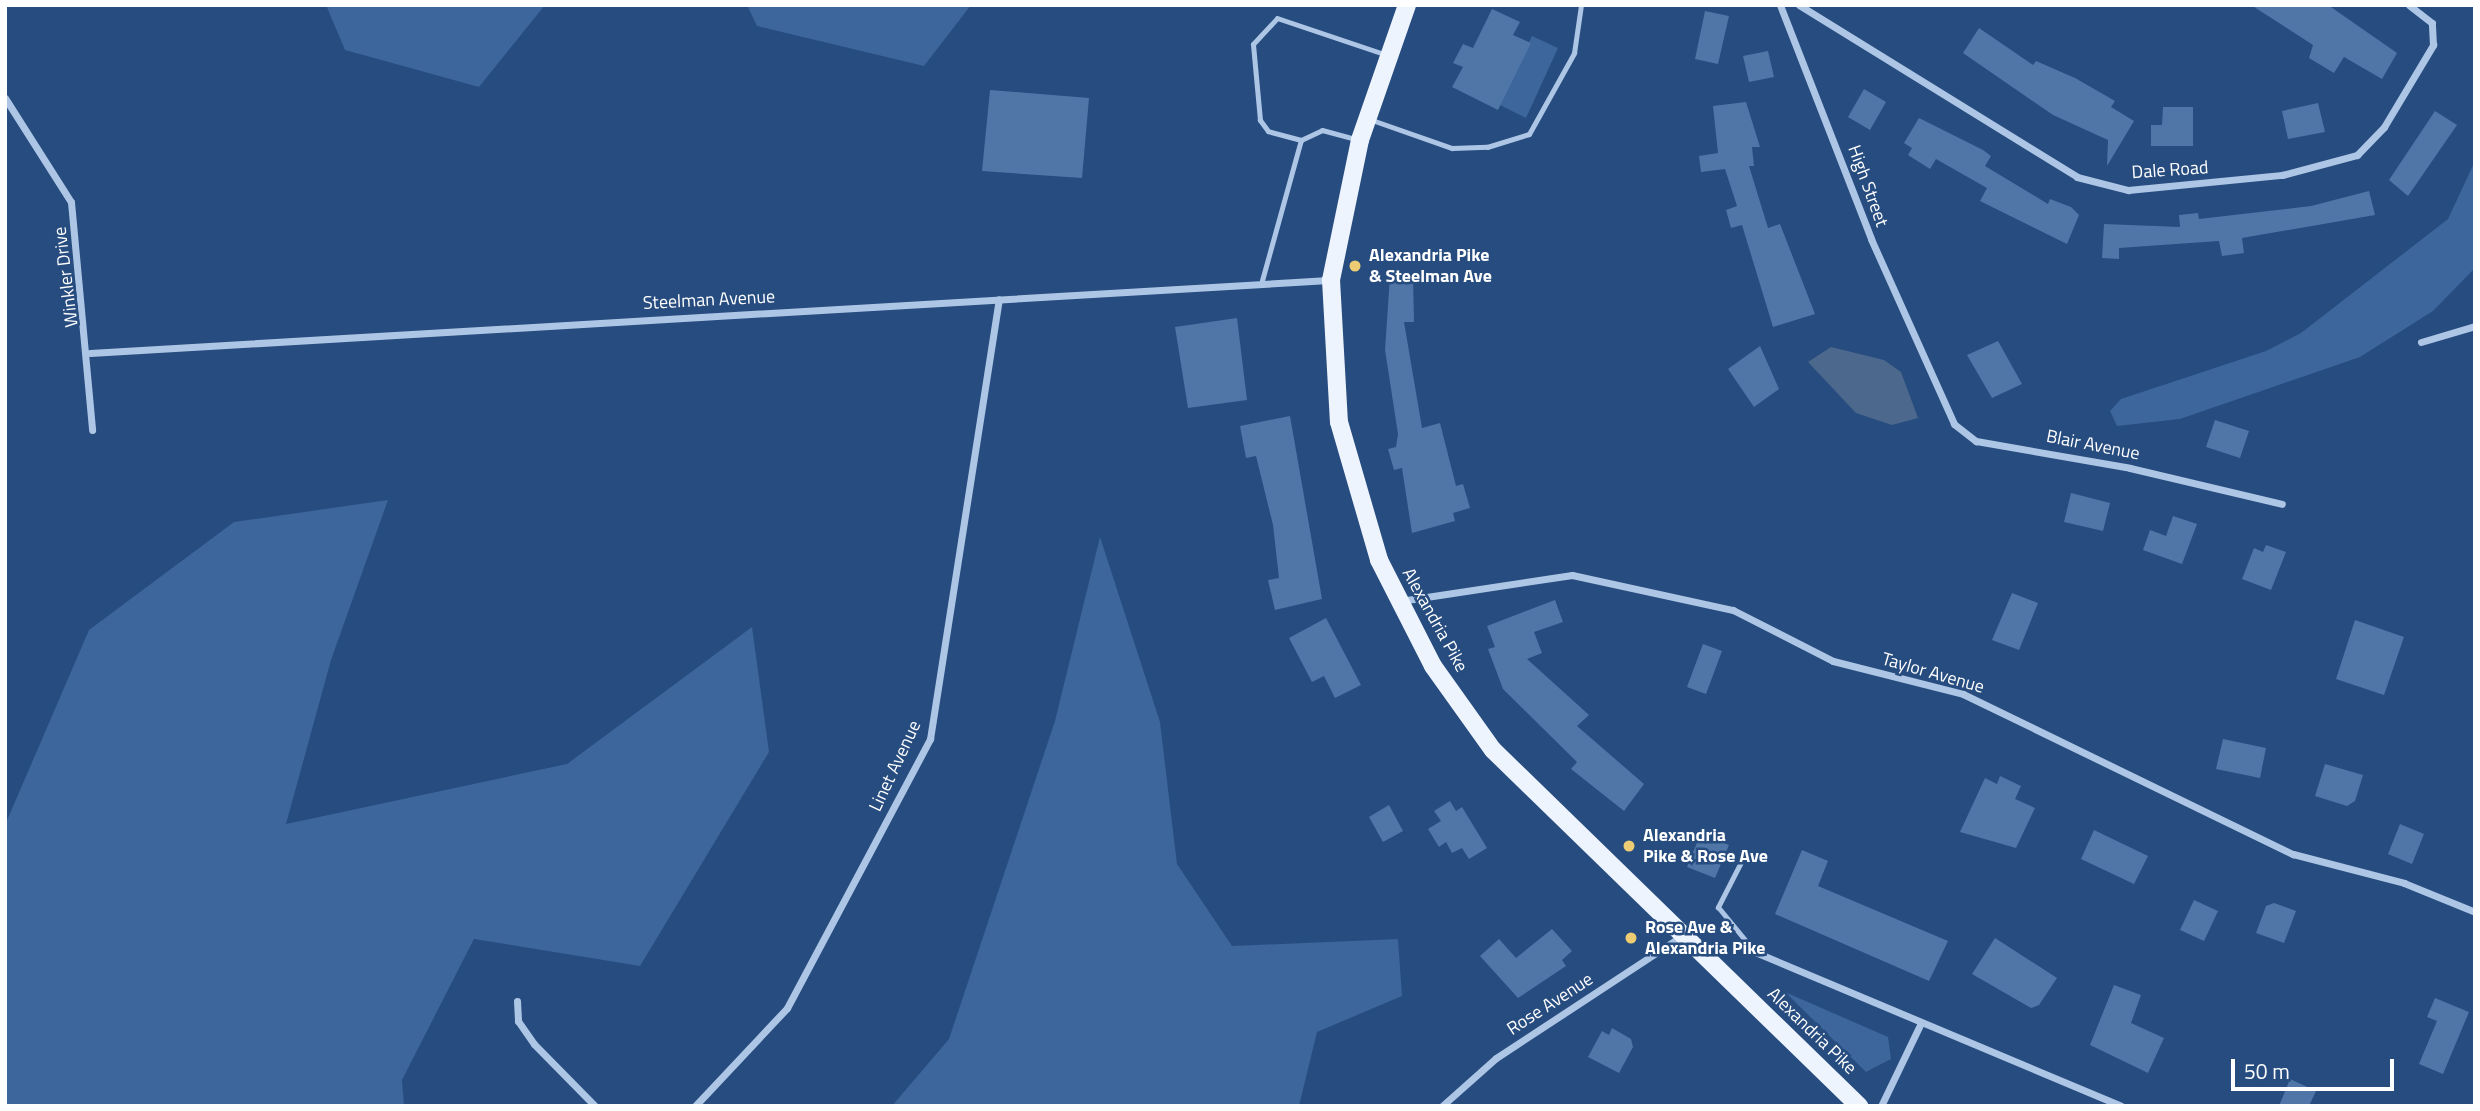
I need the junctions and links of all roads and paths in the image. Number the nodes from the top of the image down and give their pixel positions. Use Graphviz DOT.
graph roads {
  1 [pos="1407,5"];
  2 [pos="1581,5"];
  3 [pos="1780,5"];
  4 [pos="1799,5"];
  5 [pos="2409,5"];
  6 [pos="1390,56"];
  7 [pos="5,98"];
  8 [pos="1366,118"];
  9 [pos="1360,139"];
  10 [pos="1301,140"];
  11 [pos="1331,279"];
  12 [pos="1261,284"];
  13 [pos="999,299"];
  14 [pos="2475,326"];
  15 [pos="2421,342"];
  16 [pos="90,353"];
  17 [pos="1932,376"];
  18 [pos="92,430"];
  19 [pos="2282,504"];
  20 [pos="1400,601"];
  21 [pos="1741,862"];
  22 [pos="2475,912"];
  23 [pos="1682,935"];
  24 [pos="1755,952"];
  25 [pos="517,1001"];
  26 [pos="1921,1023"];
  27 [pos="596,1106"];
  28 [pos="695,1106"];
  29 [pos="1442,1106"];
  30 [pos="1859,1106"];
  31 [pos="1881,1106"];
  32 [pos="2121,1106"];
  1 -- 6 [label="main road, Alexandria Pike"];
  2 -- 8 [label="lane"];
  3 -- 17 [label="street, High Street"];
  4 -- 5 [label="street, Dale Road"];
  6 -- 8 [label="main road, Alexandria Pike"];
  6 -- 10 [label="lane"];
  7 -- 16 [label="street, Winkler Drive"];
  8 -- 9 [label="main road, Alexandria Pike"];
  9 -- 10 [label="lane"];
  9 -- 11 [label="main road, Alexandria Pike"];
  10 -- 12 [label="lane"];
  11 -- 12 [label="street, Steelman Avenue"];
  11 -- 20 [label="main road, Alexandria Pike"];
  12 -- 13 [label="street, Steelman Avenue"];
  13 -- 16 [label="street, Steelman Avenue"];
  13 -- 28 [label="street, Linet Avenue"];
  14 -- 15 [label="street"];
  16 -- 18 [label="street, Winkler Drive"];
  17 -- 19 [label="street, Blair Avenue"];
  20 -- 22 [label="street, Taylor Avenue"];
  20 -- 23 [label="main road, Alexandria Pike"];
  21 -- 24 [label="lane"];
  23 -- 29 [label="street, Rose Avenue"];
  23 -- 30 [label="main road, Alexandria Pike"];
  24 -- 26 [label="street, Alexandria Pike"];
  25 -- 27 [label="street"];
  26 -- 31 [label="street"];
  26 -- 32 [label="street, Alexandria Pike"];
}
